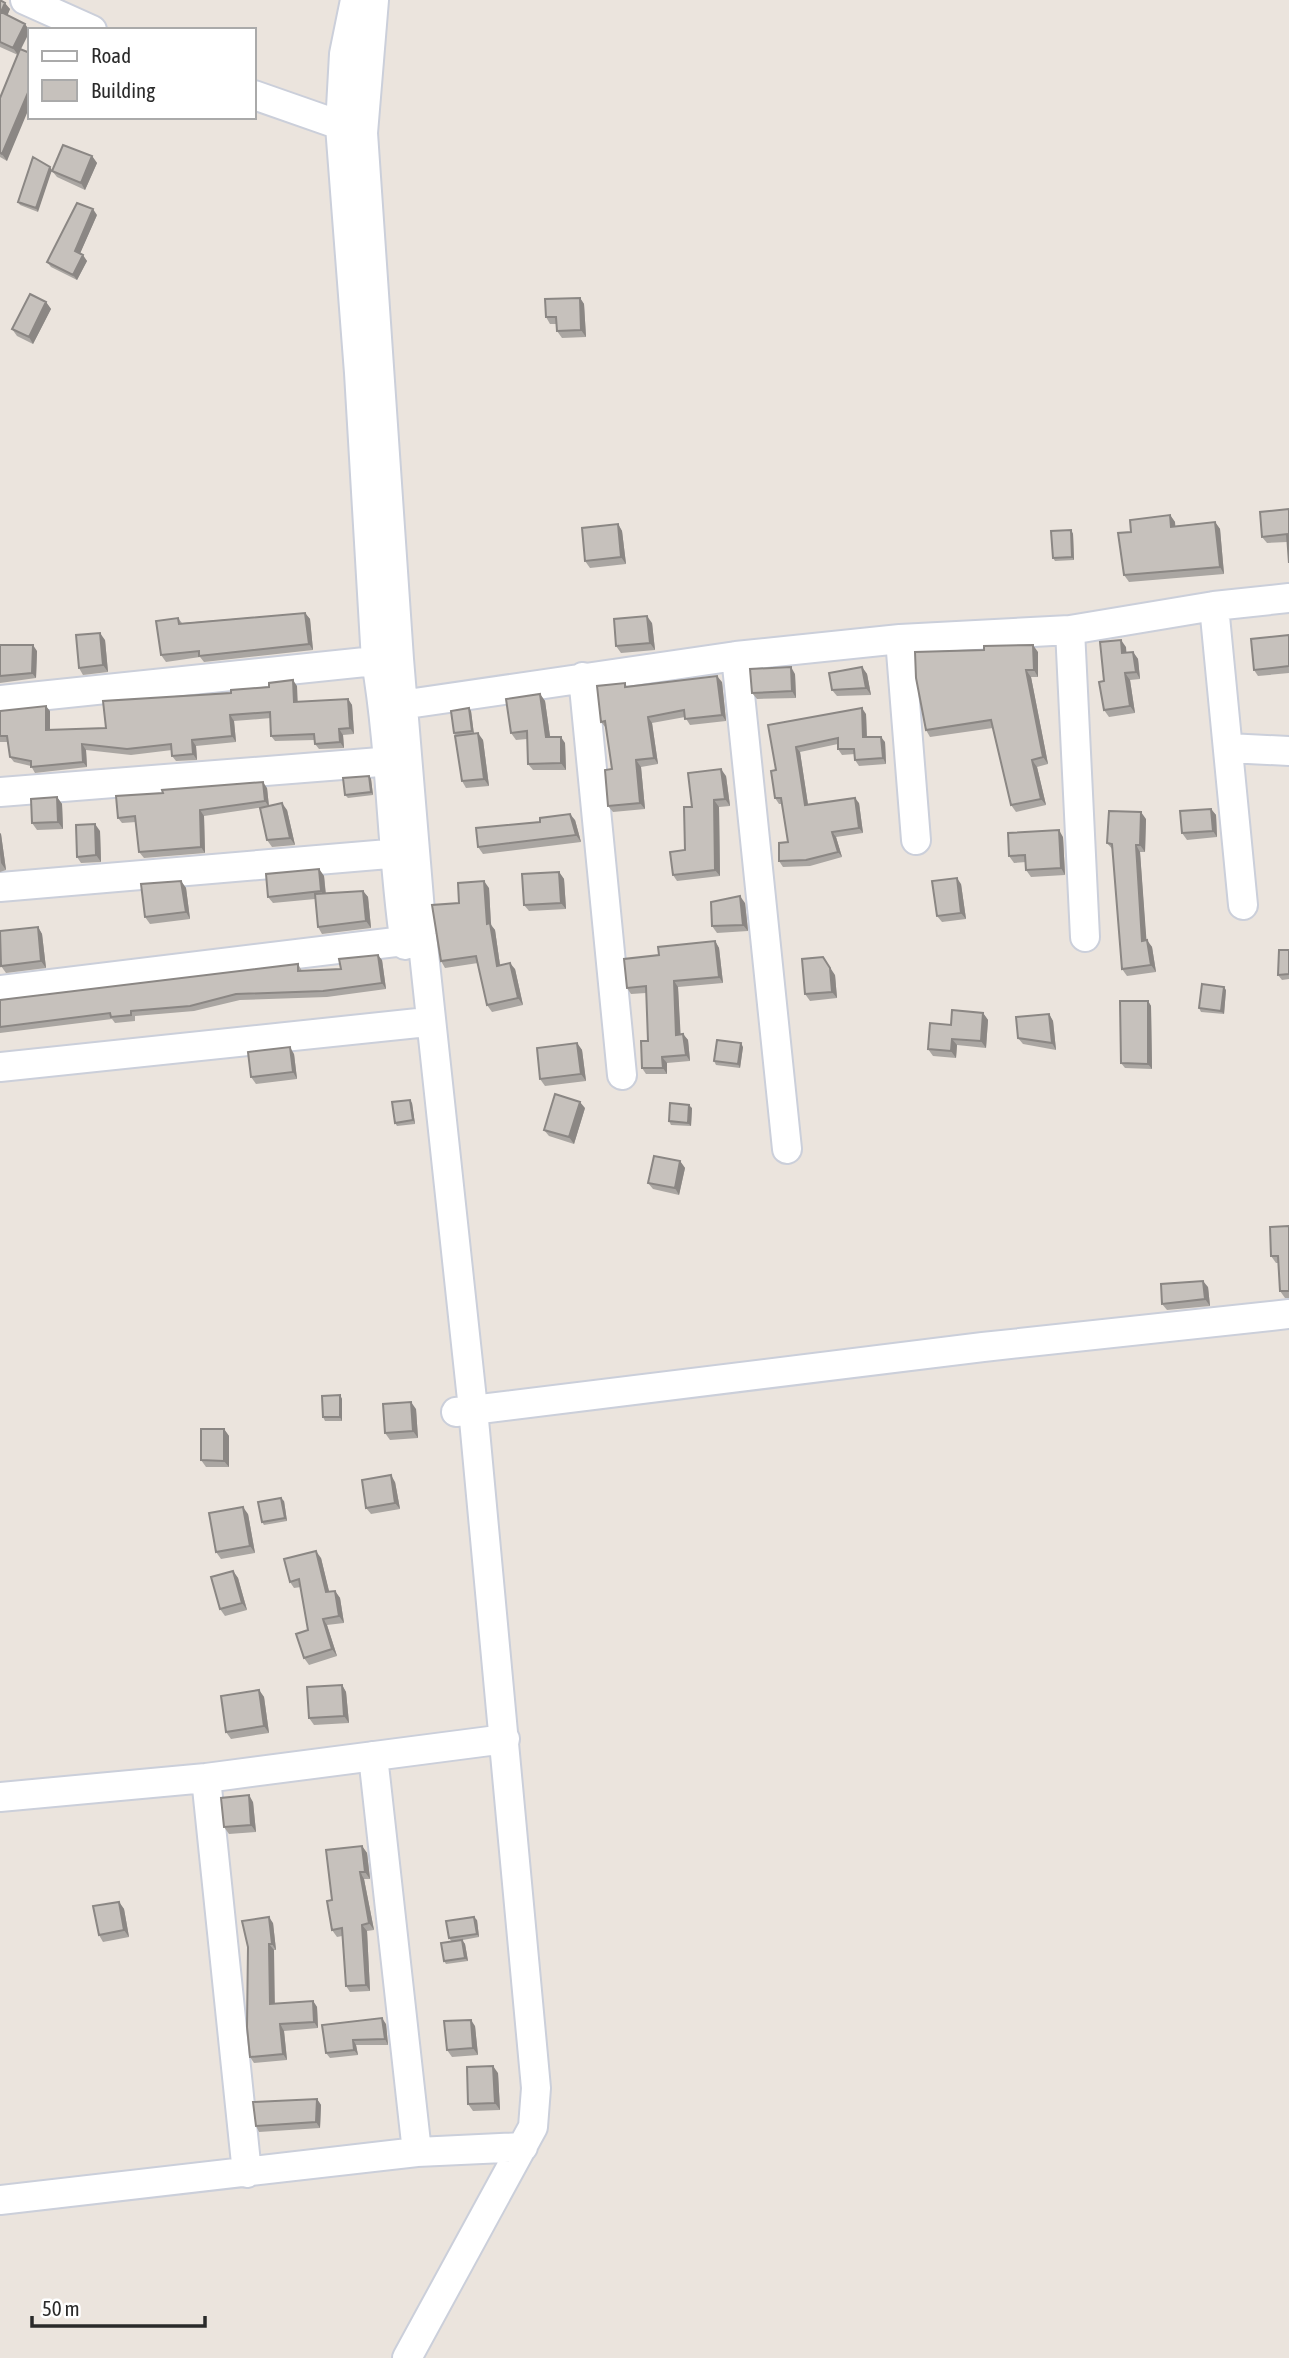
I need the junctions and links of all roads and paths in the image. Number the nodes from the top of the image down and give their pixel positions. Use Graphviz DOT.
graph roads {
  1 [pos="25,0"];
  2 [pos="355,0"];
  3 [pos="374,0"];
  4 [pos="88,28"];
  5 [pos="256,96"];
  6 [pos="352,129"];
  7 [pos="1289,598"];
  8 [pos="1214,607"];
  9 [pos="1070,630"];
  10 [pos="900,639"];
  11 [pos="736,656"];
  12 [pos="387,660"];
  13 [pos="583,677"];
  14 [pos="0,700"];
  15 [pos="393,706"];
  16 [pos="1228,748"];
  17 [pos="1289,751"];
  18 [pos="398,761"];
  19 [pos="0,792"];
  20 [pos="916,840"];
  21 [pos="405,852"];
  22 [pos="0,887"];
  23 [pos="1243,905"];
  24 [pos="1085,937"];
  25 [pos="404,942"];
  26 [pos="0,990"];
  27 [pos="418,1023"];
  28 [pos="0,1067"];
  29 [pos="622,1075"];
  30 [pos="787,1149"];
  31 [pos="1289,1314"];
  32 [pos="464,1410"];
  33 [pos="497,1740"];
  34 [pos="373,1756"];
  35 [pos="206,1778"];
  36 [pos="0,1797"];
  37 [pos="523,2147"];
  38 [pos="417,2152"];
  39 [pos="247,2173"];
  40 [pos="0,2200"];
  41 [pos="407,2358"];
  1 -- 4 [label="street"];
  2 -- 6 [label="street"];
  3 -- 6 [label="street"];
  5 -- 6 [label="street"];
  6 -- 12 [label="street"];
  7 -- 8 [label="street"];
  8 -- 9 [label="street"];
  8 -- 16 [label="street"];
  9 -- 10 [label="street"];
  9 -- 24 [label="street"];
  10 -- 11 [label="street"];
  10 -- 20 [label="street"];
  11 -- 13 [label="street"];
  11 -- 30 [label="street"];
  12 -- 14 [label="street"];
  12 -- 15 [label="street"];
  13 -- 15 [label="street"];
  13 -- 29 [label="street"];
  15 -- 18 [label="street"];
  16 -- 17 [label="street"];
  16 -- 23 [label="street"];
  18 -- 19 [label="street"];
  18 -- 21 [label="street"];
  21 -- 22 [label="street"];
  21 -- 25 [label="street"];
  21 -- 32 [label="street"];
  25 -- 26 [label="street"];
  25 -- 27 [label="street"];
  27 -- 28 [label="street"];
  27 -- 32 [label="street"];
  31 -- 32 [label="street"];
  32 -- 33 [label="street"];
  33 -- 34 [label="street"];
  33 -- 37 [label="street"];
  34 -- 35 [label="street"];
  34 -- 38 [label="street"];
  35 -- 36 [label="street"];
  35 -- 39 [label="street"];
  37 -- 38 [label="street"];
  37 -- 41 [label="street"];
  38 -- 39 [label="street"];
  39 -- 40 [label="street"];
}
